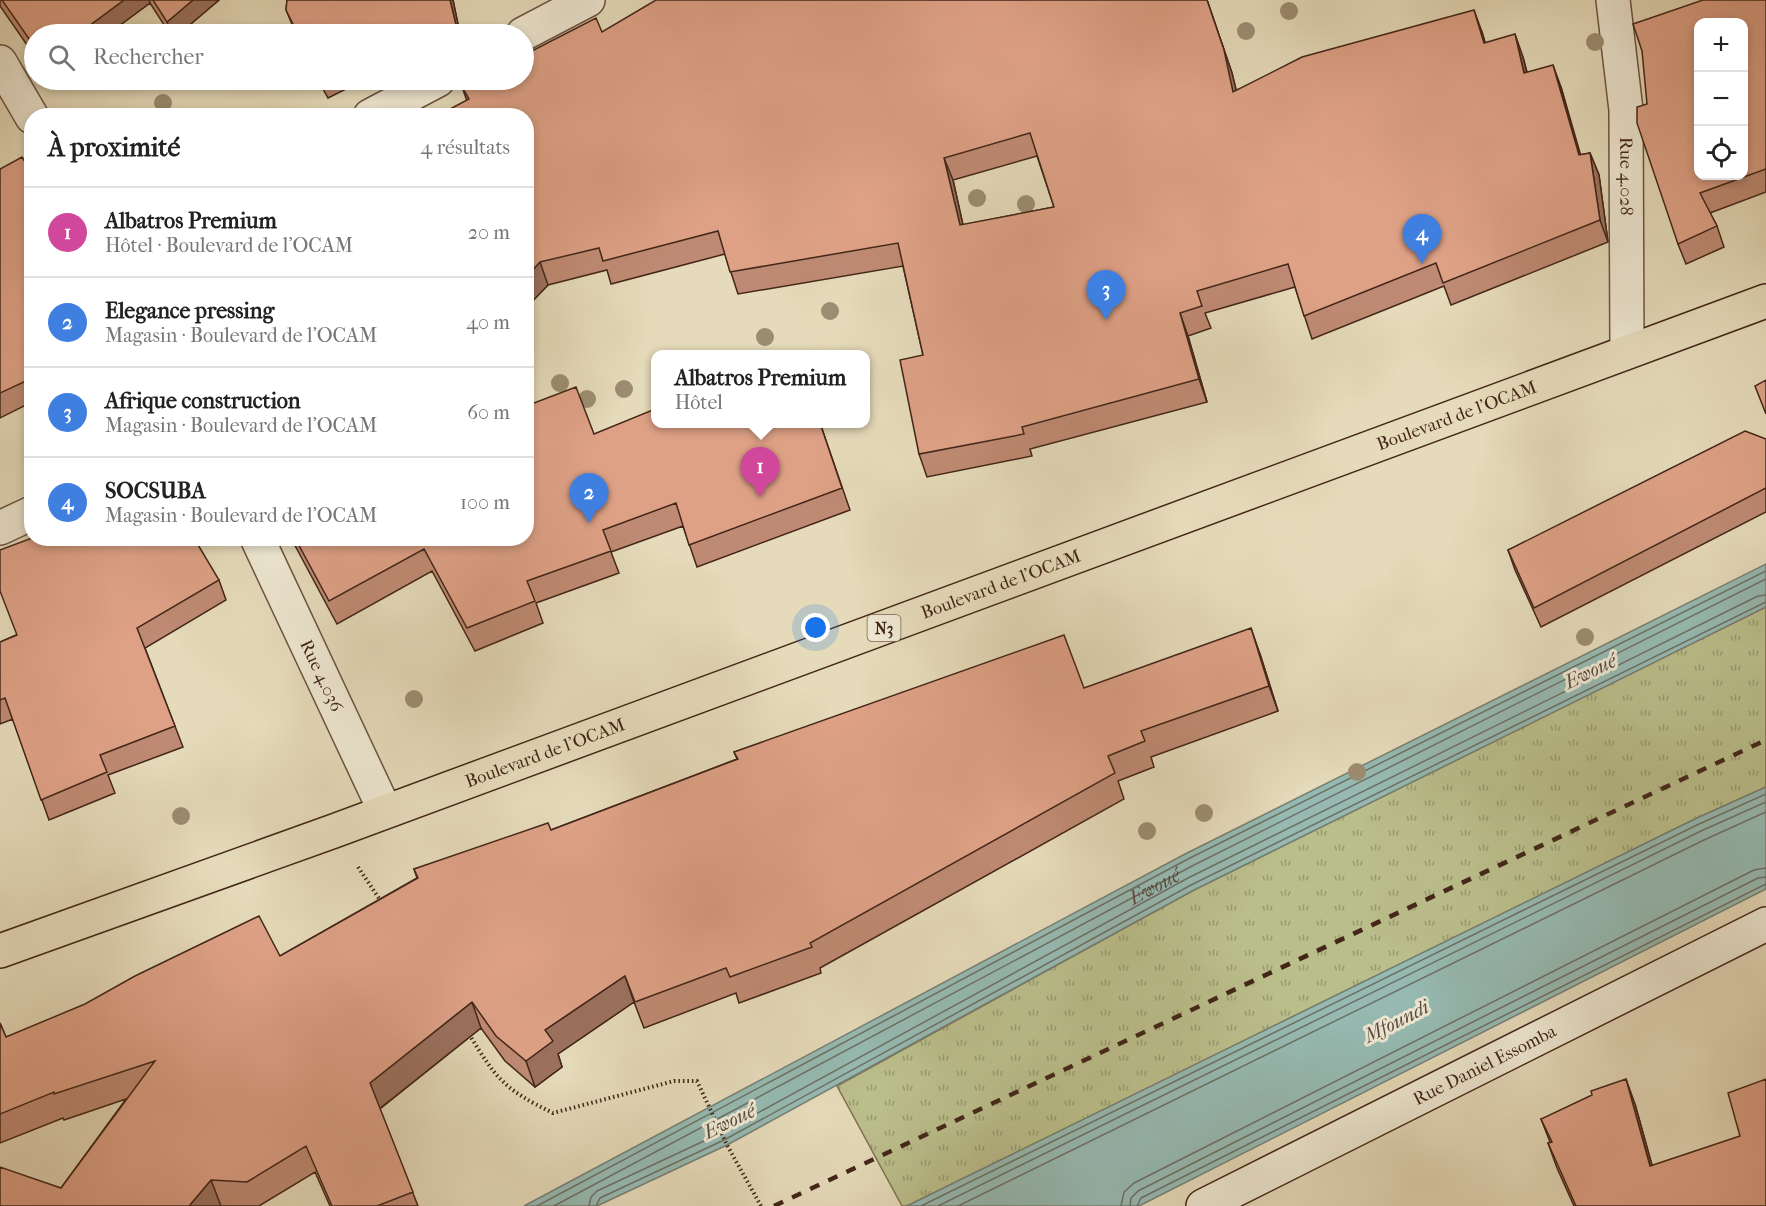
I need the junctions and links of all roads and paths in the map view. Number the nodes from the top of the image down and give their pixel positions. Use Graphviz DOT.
graph roads {
  1 [pos="588,0"];
  2 [pos="1613,0"];
  3 [pos="534,28"];
  4 [pos="0,62"];
  5 [pos="419,90"];
  6 [pos="27,108"];
  7 [pos="385,108"];
  8 [pos="1766,301"];
  9 [pos="1627,352"];
  10 [pos="24,517"];
  11 [pos="0,528"];
  12 [pos="261,546"];
  13 [pos="385,811"];
  14 [pos="334,831"];
  15 [pos="387,910"];
  16 [pos="1766,924"];
  17 [pos="0,951"];
  18 [pos="464,1027"];
  19 [pos="761,1206"];
  20 [pos="1203,1206"];
  1 -- 3 [label="street"];
  2 -- 9 [label="street, Rue 4.028"];
  4 -- 6 [label="street"];
  5 -- 7 [label="street"];
  8 -- 9 [label="highway, Boulevard de l'OCAM / N3"];
  9 -- 13 [label="highway, Boulevard de l'OCAM / N3"];
  10 -- 11 [label="street"];
  12 -- 13 [label="street, Rue 4.036"];
  13 -- 14 [label="highway, Boulevard de l'OCAM / N3"];
  14 -- 15 [label="path"];
  14 -- 17 [label="highway, Boulevard de l'OCAM / N3"];
  16 -- 20 [label="street, Rue Daniel Essomba"];
  18 -- 19 [label="path"];
}
